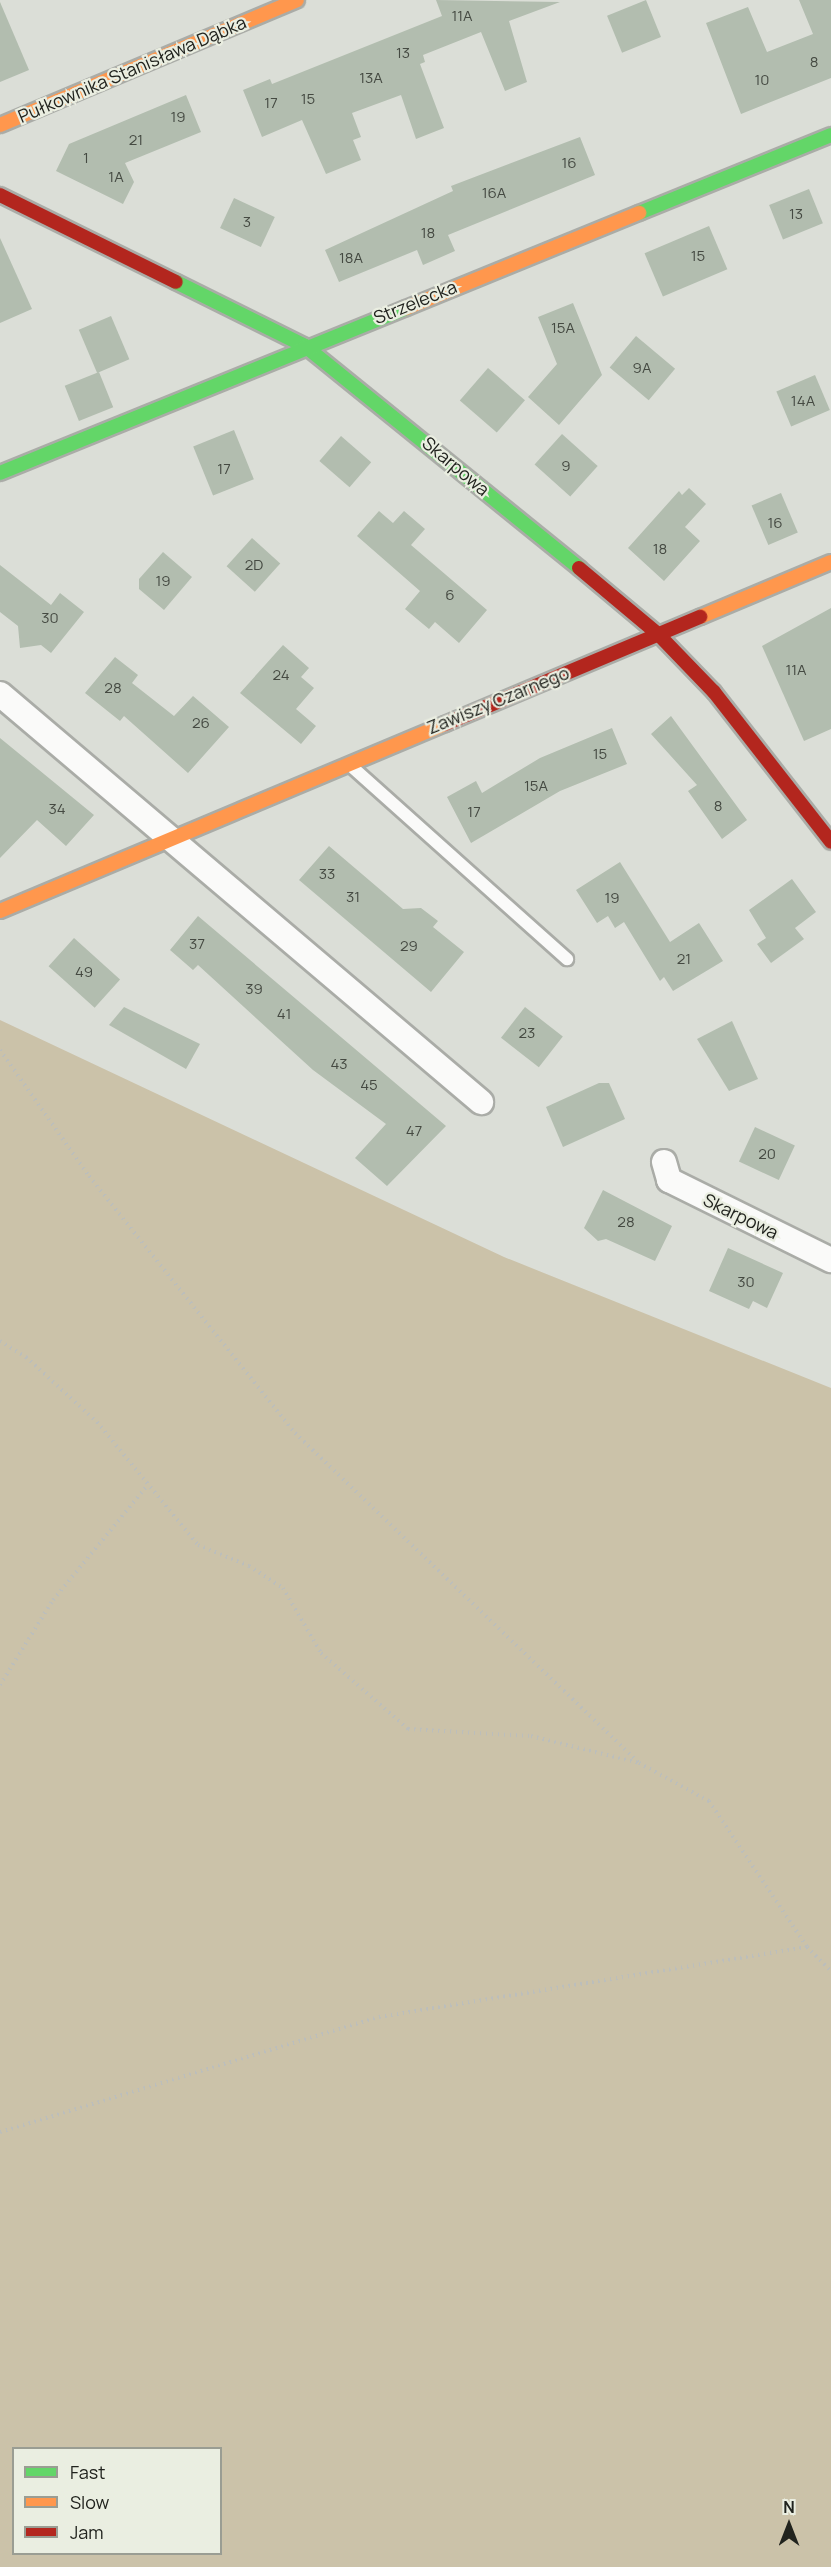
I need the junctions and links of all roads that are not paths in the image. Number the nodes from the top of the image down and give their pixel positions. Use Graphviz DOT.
graph roads {
  1 [pos="297,0"];
  2 [pos="0,125"];
  3 [pos="831,135"];
  4 [pos="0,195"];
  5 [pos="304,346"];
  6 [pos="0,473"];
  7 [pos="831,562"];
  8 [pos="658,634"];
  9 [pos="0,694"];
  10 [pos="347,763"];
  11 [pos="167,841"];
  12 [pos="831,842"];
  13 [pos="0,911"];
  14 [pos="567,959"];
  15 [pos="481,1102"];
  16 [pos="664,1162"];
  17 [pos="831,1260"];
  1 -- 2 [label="street, Pułkownika Stanisława Dąbka"];
  3 -- 5 [label="street, Strzelecka"];
  4 -- 5 [label="street, Skarpowa"];
  5 -- 6 [label="street, Strzelecka"];
  5 -- 8 [label="street, Skarpowa"];
  7 -- 8 [label="street, Zawiszy Czarnego"];
  8 -- 10 [label="street, Zawiszy Czarnego"];
  8 -- 12 [label="street, Skarpowa"];
  9 -- 11 [label="street"];
  10 -- 11 [label="street, Zawiszy Czarnego"];
  10 -- 14 [label="lane"];
  11 -- 13 [label="street, Zawiszy Czarnego"];
  11 -- 15 [label="street"];
  16 -- 17 [label="street, Skarpowa"];
}
